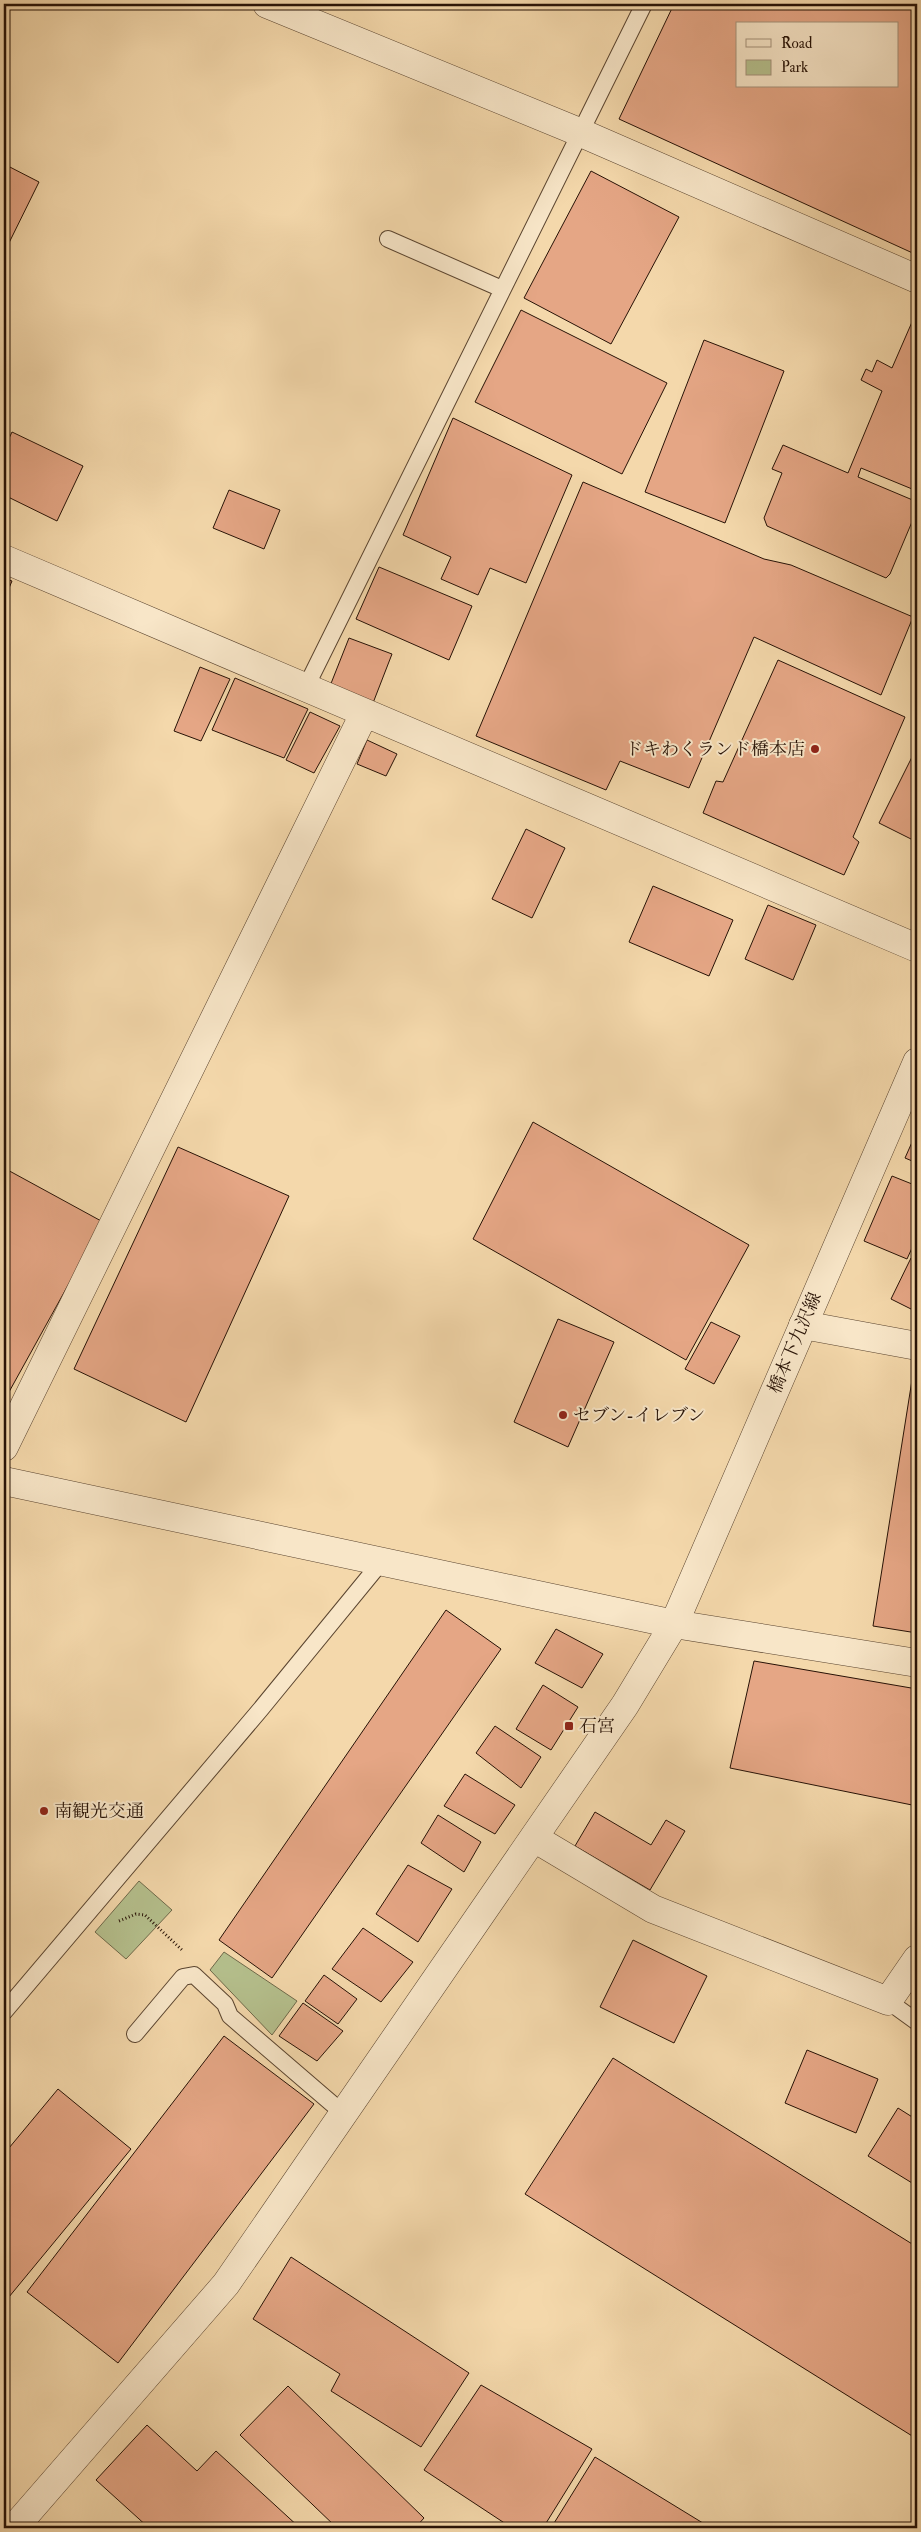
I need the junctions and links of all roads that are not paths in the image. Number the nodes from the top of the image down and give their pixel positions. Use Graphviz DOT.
graph roads {
  1 [pos="267,4"];
  2 [pos="644,4"];
  3 [pos="579,132"];
  4 [pos="388,239"];
  5 [pos="917,279"];
  6 [pos="502,289"];
  7 [pos="4,559"];
  8 [pos="306,687"];
  9 [pos="364,714"];
  10 [pos="917,948"];
  11 [pos="917,1062"];
  12 [pos="803,1325"];
  13 [pos="917,1346"];
  14 [pos="4,1447"];
  15 [pos="4,1481"];
  16 [pos="382,1561"];
  17 [pos="674,1624"];
  18 [pos="917,1663"];
  19 [pos="534,1838"];
  20 [pos="917,1959"];
  21 [pos="888,2001"];
  22 [pos="4,2012"];
  23 [pos="917,2022"];
  24 [pos="135,2034"];
  25 [pos="344,2114"];
  26 [pos="14,2528"];
  1 -- 3 [label="street"];
  2 -- 3 [label="lane"];
  3 -- 5 [label="street"];
  3 -- 6 [label="lane"];
  4 -- 6 [label="lane"];
  6 -- 8 [label="lane"];
  7 -- 8 [label="street"];
  8 -- 9 [label="street"];
  9 -- 10 [label="street"];
  9 -- 14 [label="street"];
  11 -- 12 [label="street, 橋本下九沢線"];
  12 -- 13 [label="street"];
  12 -- 17 [label="street, 橋本下九沢線"];
  15 -- 16 [label="street"];
  16 -- 17 [label="street"];
  16 -- 22 [label="lane"];
  17 -- 18 [label="street"];
  17 -- 19 [label="street, 橋本下九沢線"];
  19 -- 21 [label="street"];
  19 -- 25 [label="street, 橋本下九沢線"];
  20 -- 21 [label="street"];
  21 -- 23 [label="lane"];
  24 -- 25 [label="lane"];
  25 -- 26 [label="street, 橋本下九沢線"];
}
